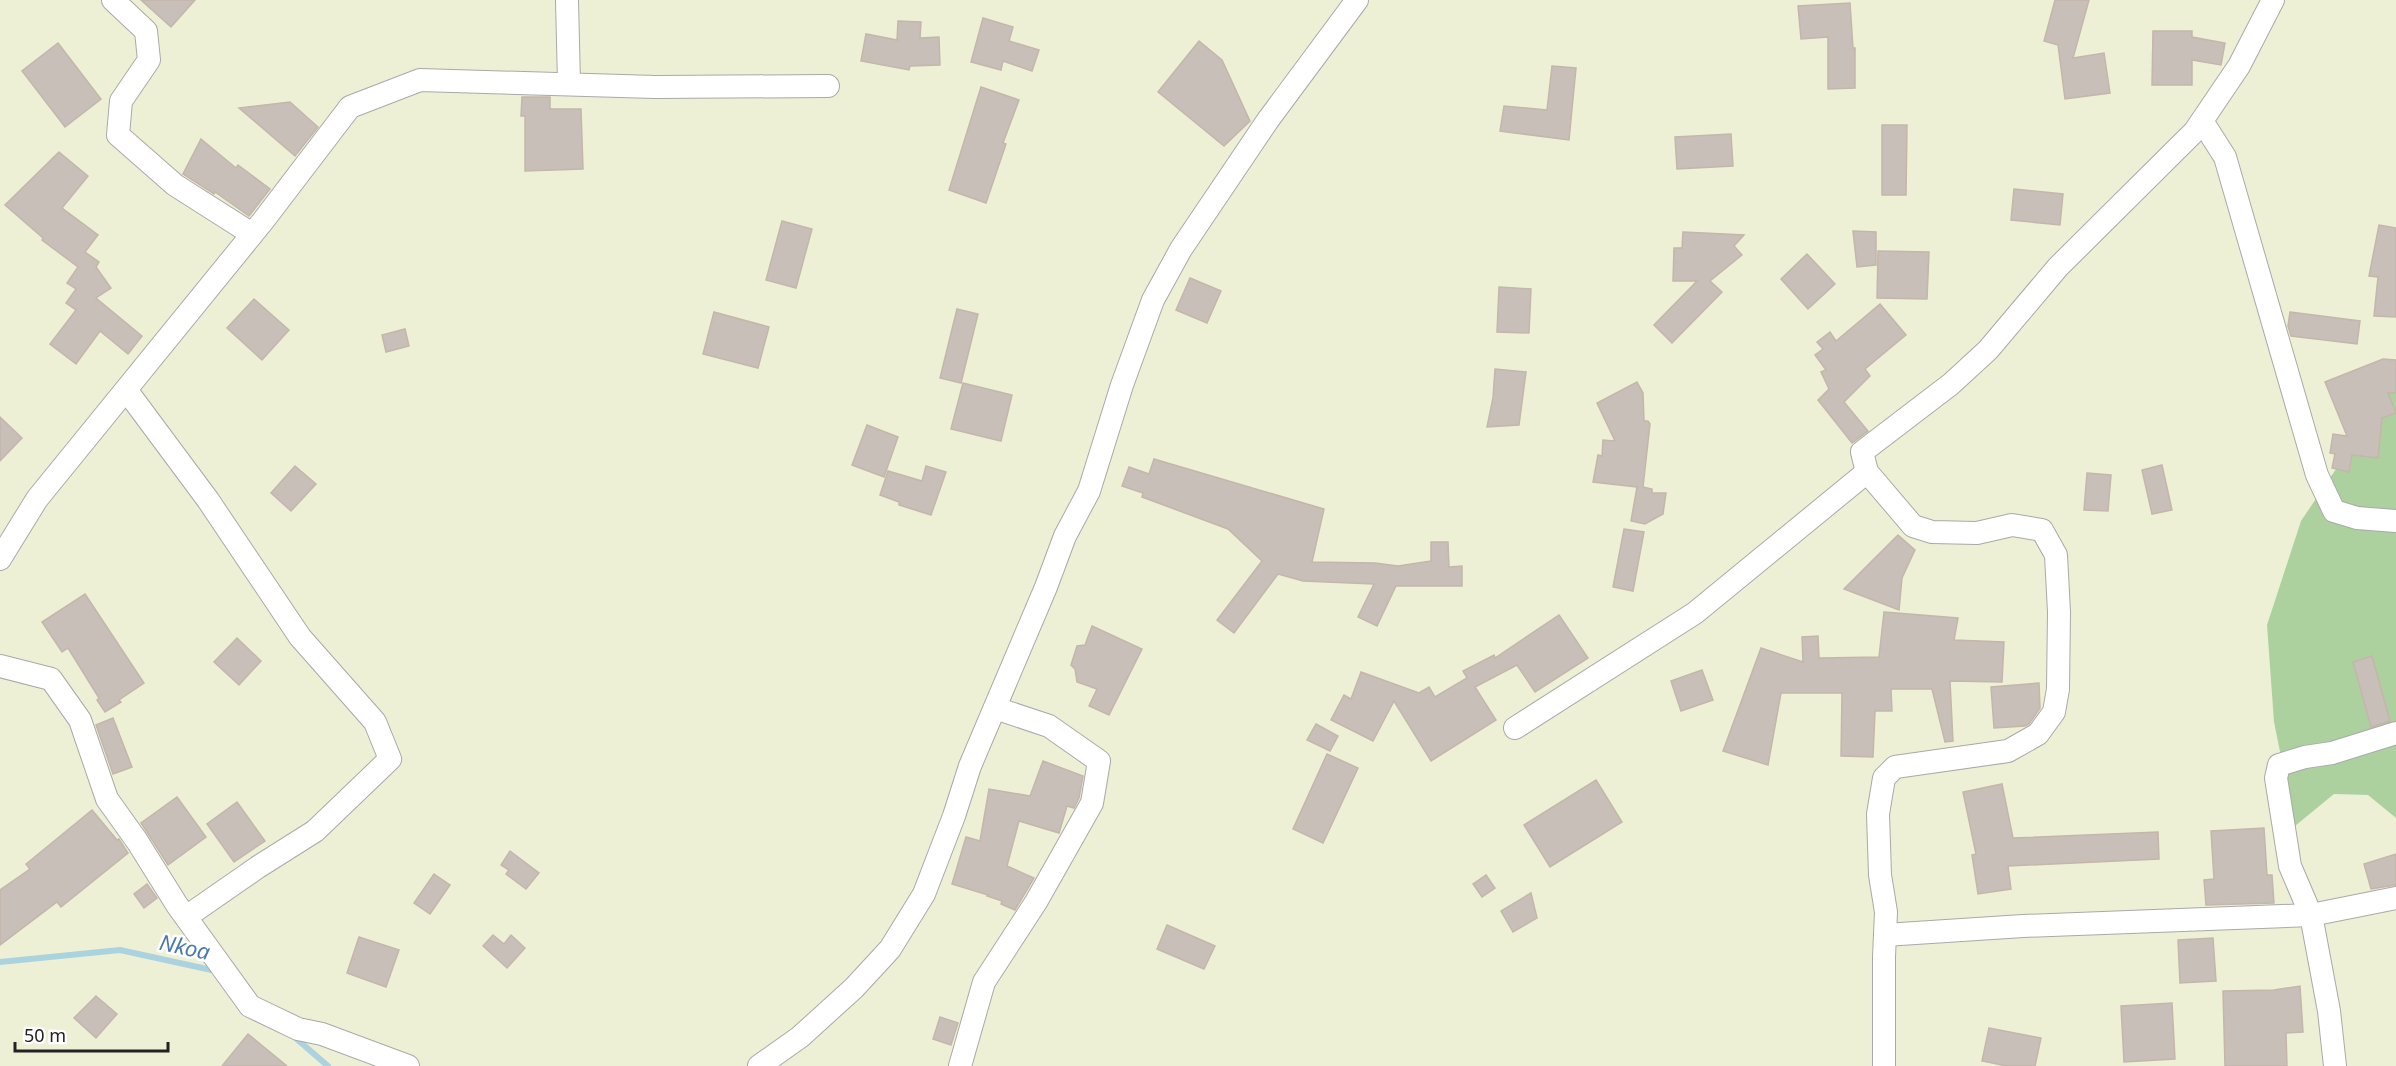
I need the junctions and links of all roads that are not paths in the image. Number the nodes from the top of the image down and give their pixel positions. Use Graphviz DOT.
graph roads {
  1 [pos="113,0"];
  2 [pos="567,0"];
  3 [pos="1357,0"];
  4 [pos="2273,0"];
  5 [pos="569,83"];
  6 [pos="828,86"];
  7 [pos="2202,120"];
  8 [pos="252,234"];
  9 [pos="127,391"];
  10 [pos="1868,472"];
  11 [pos="2396,521"];
  12 [pos="0,560"];
  13 [pos="0,666"];
  14 [pos="995,708"];
  15 [pos="1515,728"];
  16 [pos="2396,733"];
  17 [pos="2396,898"];
  18 [pos="2311,915"];
  19 [pos="186,917"];
  20 [pos="1884,935"];
  21 [pos="408,1066"];
  22 [pos="759,1066"];
  23 [pos="960,1066"];
  24 [pos="1884,1066"];
  25 [pos="2335,1066"];
  1 -- 8 [label="street"];
  2 -- 5 [label="street"];
  3 -- 14 [label="street"];
  4 -- 7 [label="street"];
  5 -- 6 [label="street"];
  5 -- 8 [label="street"];
  7 -- 10 [label="street"];
  7 -- 11 [label="street"];
  8 -- 9 [label="street"];
  9 -- 12 [label="street"];
  9 -- 19 [label="street"];
  10 -- 15 [label="street"];
  10 -- 20 [label="street"];
  13 -- 19 [label="street"];
  14 -- 22 [label="street"];
  14 -- 23 [label="street"];
  16 -- 18 [label="street"];
  17 -- 18 [label="street"];
  18 -- 20 [label="street"];
  18 -- 25 [label="street"];
  19 -- 21 [label="street"];
  20 -- 24 [label="street"];
}
